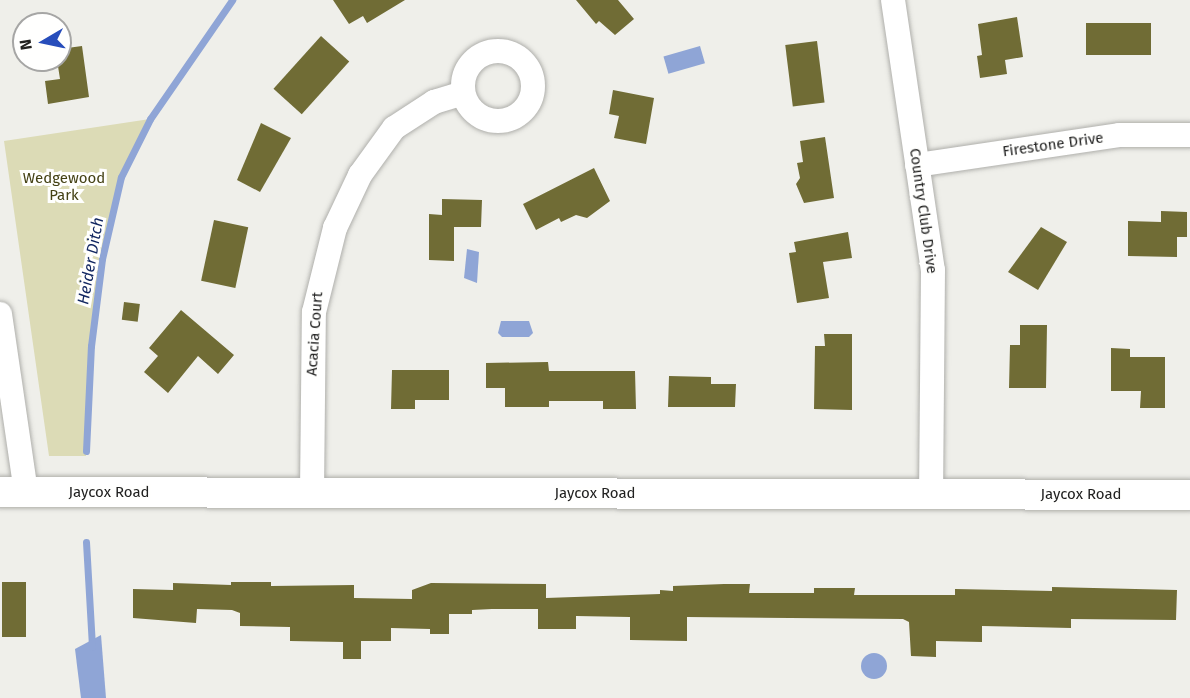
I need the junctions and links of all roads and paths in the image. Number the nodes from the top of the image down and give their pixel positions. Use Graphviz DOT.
graph roads {
  1 [pos="892,0"];
  2 [pos="463,93"];
  3 [pos="1190,135"];
  4 [pos="917,165"];
  5 [pos="0,314"];
  6 [pos="13,492"];
  7 [pos="312,494"];
  8 [pos="931,495"];
  9 [pos="1190,495"];
  1 -- 4 [label="street, Country Club Drive"];
  2 -- 7 [label="street, Acacia Court"];
  3 -- 4 [label="street, Firestone Drive"];
  4 -- 8 [label="street, Country Club Drive"];
  5 -- 6 [label="street"];
  6 -- 7 [label="street, Jaycox Road"];
  7 -- 8 [label="street, Jaycox Road"];
  8 -- 9 [label="street, Jaycox Road"];
}
